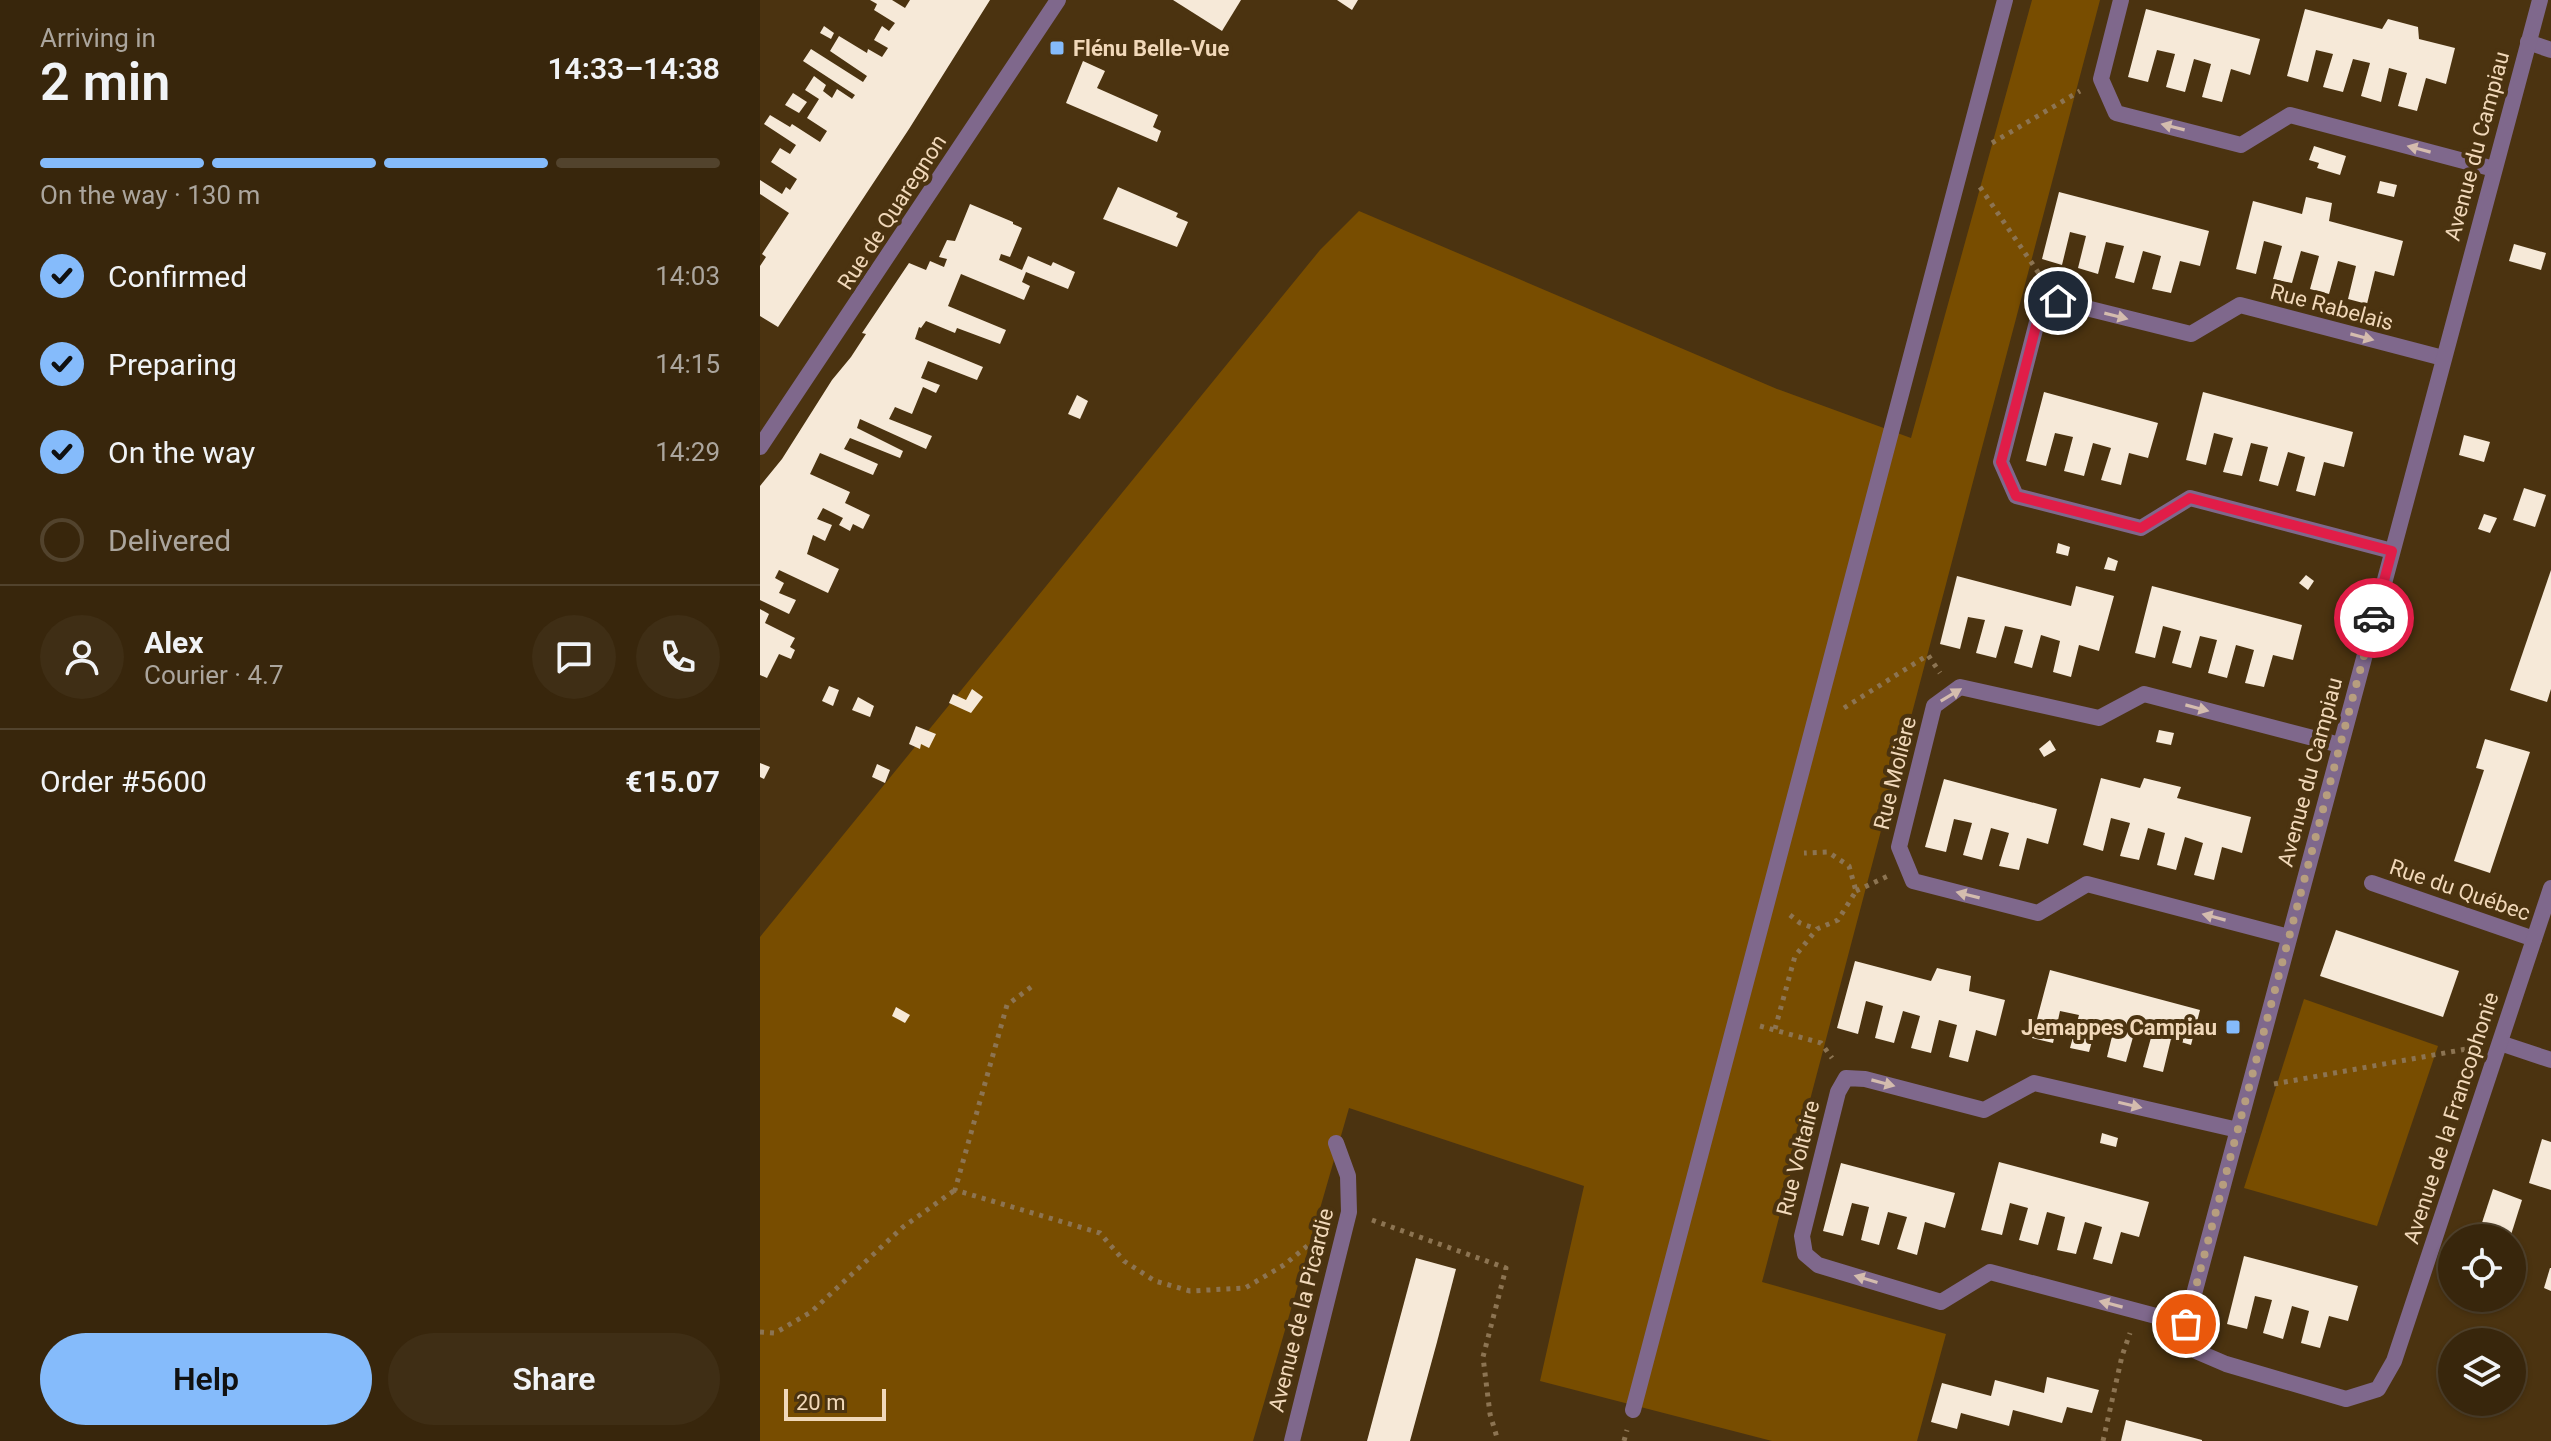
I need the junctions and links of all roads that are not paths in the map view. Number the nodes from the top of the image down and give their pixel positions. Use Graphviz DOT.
graph roads {
  1 [pos="1058,0"];
  2 [pos="2005,0"];
  3 [pos="2121,0"];
  4 [pos="2540,0"];
  5 [pos="2528,42"];
  6 [pos="2551,50"];
  7 [pos="2494,169"];
  8 [pos="2443,358"];
  9 [pos="760,447"];
  10 [pos="2392,551"];
  11 [pos="2340,745"];
  12 [pos="2372,883"];
  13 [pos="2551,888"];
  14 [pos="2289,937"];
  15 [pos="2534,939"];
  16 [pos="2500,1043"];
  17 [pos="2551,1060"];
  18 [pos="2238,1130"];
  19 [pos="1336,1143"];
  20 [pos="2186,1324"];
  21 [pos="1633,1410"];
  22 [pos="1292,1441"];
  1 -- 9 [label="street, Rue de Quaregnon"];
  2 -- 21 [label="street"];
  7 -- 3 [label="street, one-way"];
  4 -- 5 [label="street, Avenue du Campiau"];
  5 -- 6 [label="street"];
  5 -- 7 [label="street, Avenue du Campiau"];
  7 -- 8 [label="street, Avenue du Campiau"];
  8 -- 10 [label="street, Avenue du Campiau"];
  10 -- 8 [label="street, Rue Rabelais, one-way"];
  10 -- 11 [label="street, Avenue du Campiau"];
  11 -- 14 [label="street, Avenue du Campiau"];
  14 -- 11 [label="street, Rue Molière, one-way"];
  12 -- 15 [label="street, Rue du Québec"];
  13 -- 15 [label="street, Avenue de la Francophonie"];
  14 -- 18 [label="street, Avenue du Campiau"];
  15 -- 16 [label="street, Avenue de la Francophonie"];
  16 -- 17 [label="street"];
  16 -- 20 [label="street, Avenue de la Francophonie"];
  18 -- 20 [label="street, Avenue du Campiau"];
  20 -- 18 [label="street, Rue Voltaire, one-way"];
  19 -- 22 [label="street, Avenue de la Picardie"];
}
